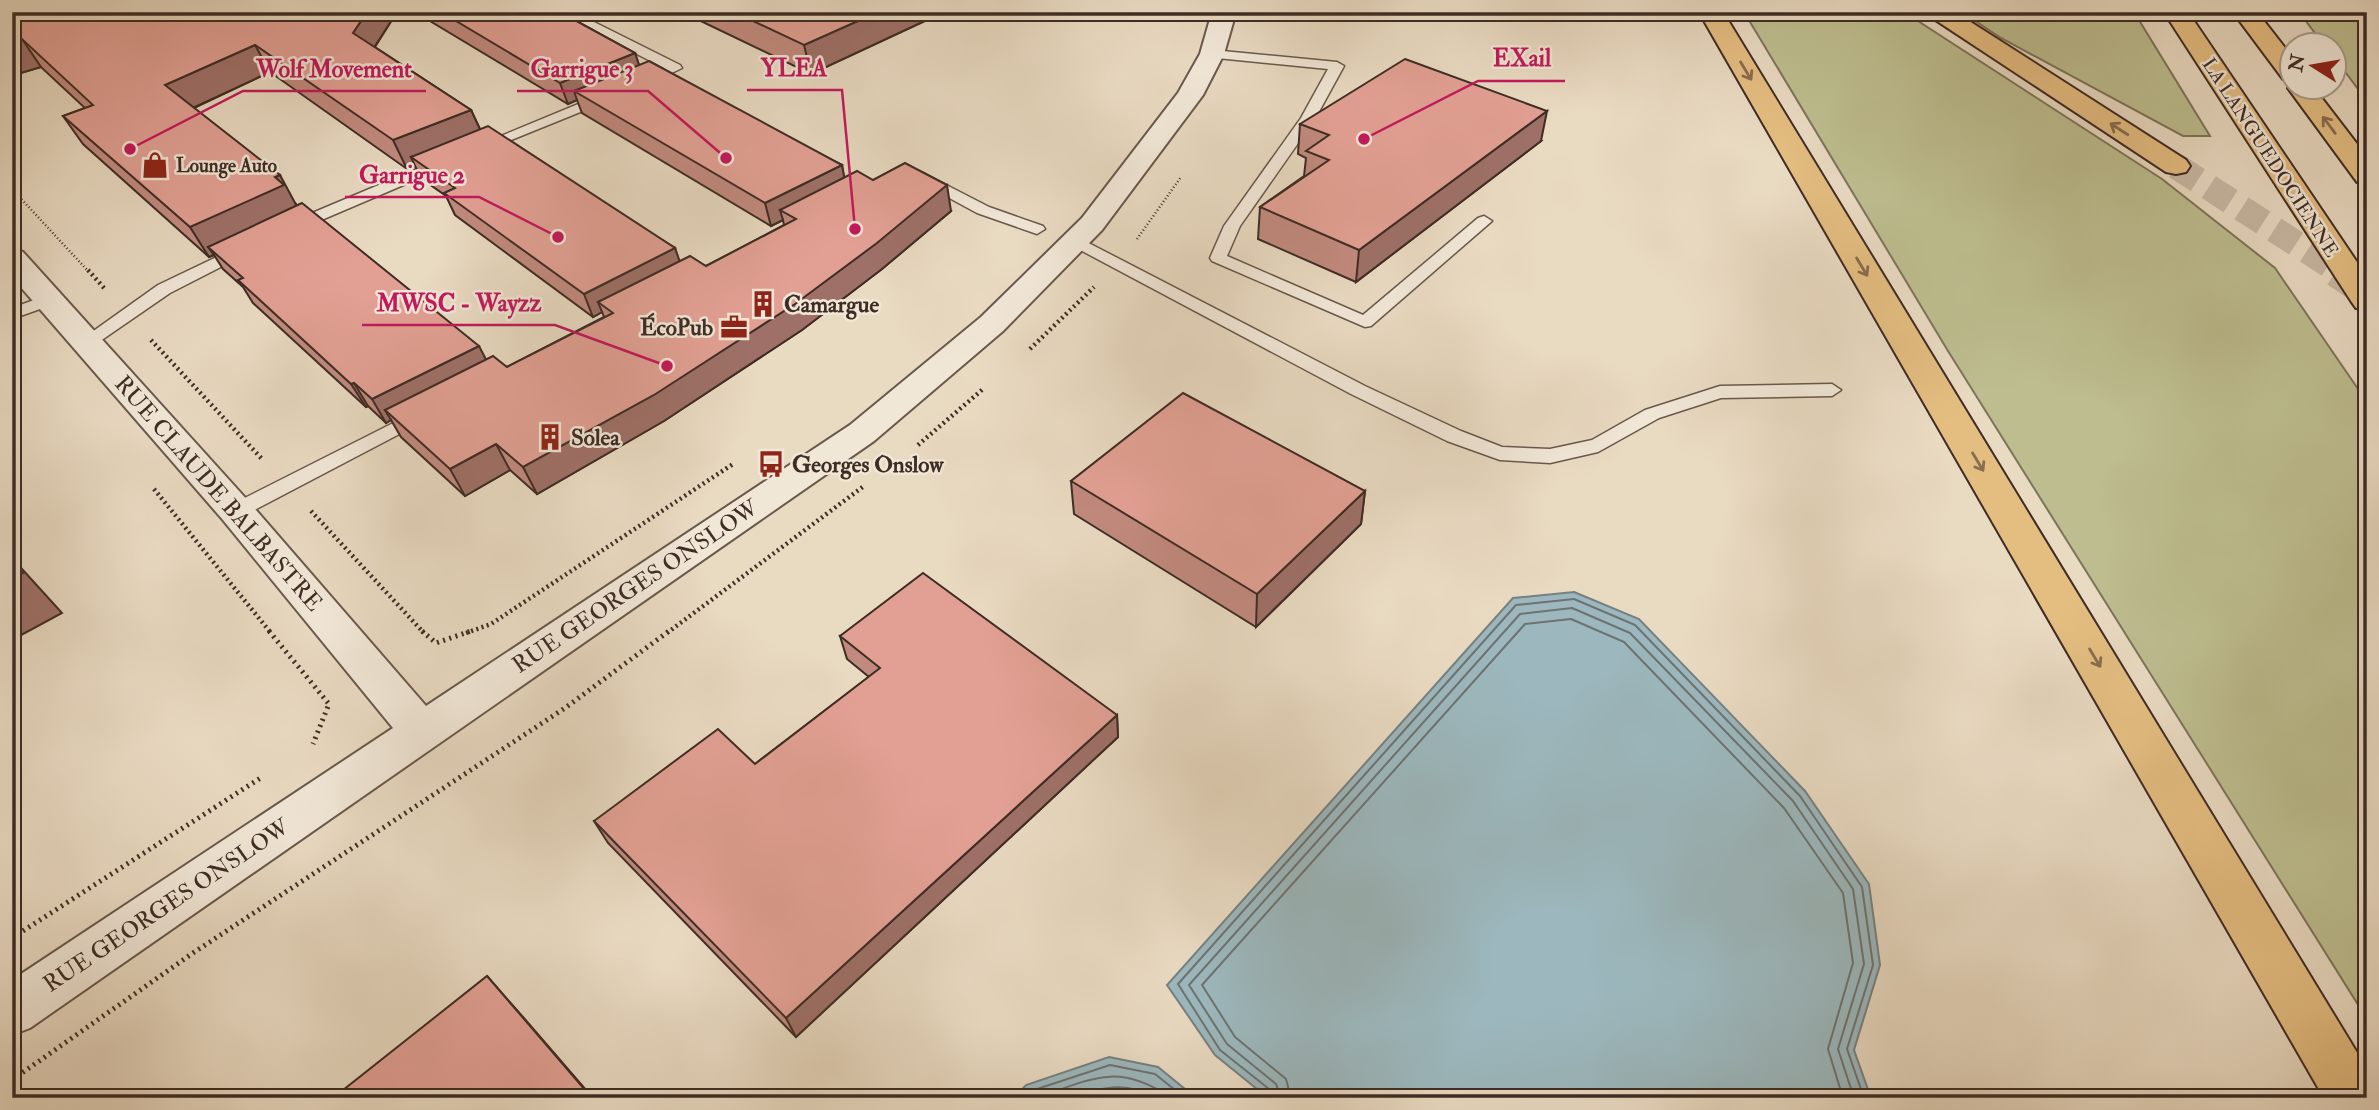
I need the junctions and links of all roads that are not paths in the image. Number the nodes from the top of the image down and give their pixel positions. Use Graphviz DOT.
graph roads {
  1 [pos="1224,12"];
  2 [pos="1712,12"];
  3 [pos="1939,12"];
  4 [pos="2176,12"];
  5 [pos="2245,12"];
  6 [pos="580,19"];
  7 [pos="1212,54"];
  8 [pos="2278,56"];
  9 [pos="2312,102"];
  10 [pos="2176,166"];
  11 [pos="906,176"];
  12 [pos="2367,176"];
  13 [pos="1484,221"];
  14 [pos="1037,229"];
  15 [pos="283,231"];
  16 [pos="1075,241"];
  17 [pos="259,242"];
  18 [pos="12,258"];
  19 [pos="48,300"];
  20 [pos="2367,301"];
  21 [pos="12,314"];
  22 [pos="87,342"];
  23 [pos="1832,390"];
  24 [pos="436,407"];
  25 [pos="236,511"];
  26 [pos="421,731"];
  27 [pos="12,1010"];
  28 [pos="2354,1098"];
  1 -- 7 [label="street, RUE GEORGES ONSLOW"];
  2 -- 28 [label="highway, one-way"];
  10 -- 3 [label="highway, one-way"];
  4 -- 20 [label="highway, LA LANGUEDOCIENNE"];
  5 -- 8 [label="highway"];
  6 -- 15 [label="lane"];
  7 -- 13 [label="lane"];
  7 -- 16 [label="street, RUE GEORGES ONSLOW"];
  12 -- 9 [label="highway, one-way"];
  11 -- 14 [label="lane"];
  16 -- 23 [label="lane"];
  16 -- 26 [label="street, RUE GEORGES ONSLOW"];
  17 -- 22 [label="lane"];
  18 -- 19 [label="street, RUE CLAUDE BALBASTRE"];
  19 -- 21 [label="lane"];
  19 -- 22 [label="street, RUE CLAUDE BALBASTRE"];
  22 -- 25 [label="street, RUE CLAUDE BALBASTRE"];
  24 -- 25 [label="lane"];
  25 -- 26 [label="street, RUE CLAUDE BALBASTRE"];
  26 -- 27 [label="street, RUE GEORGES ONSLOW"];
}
